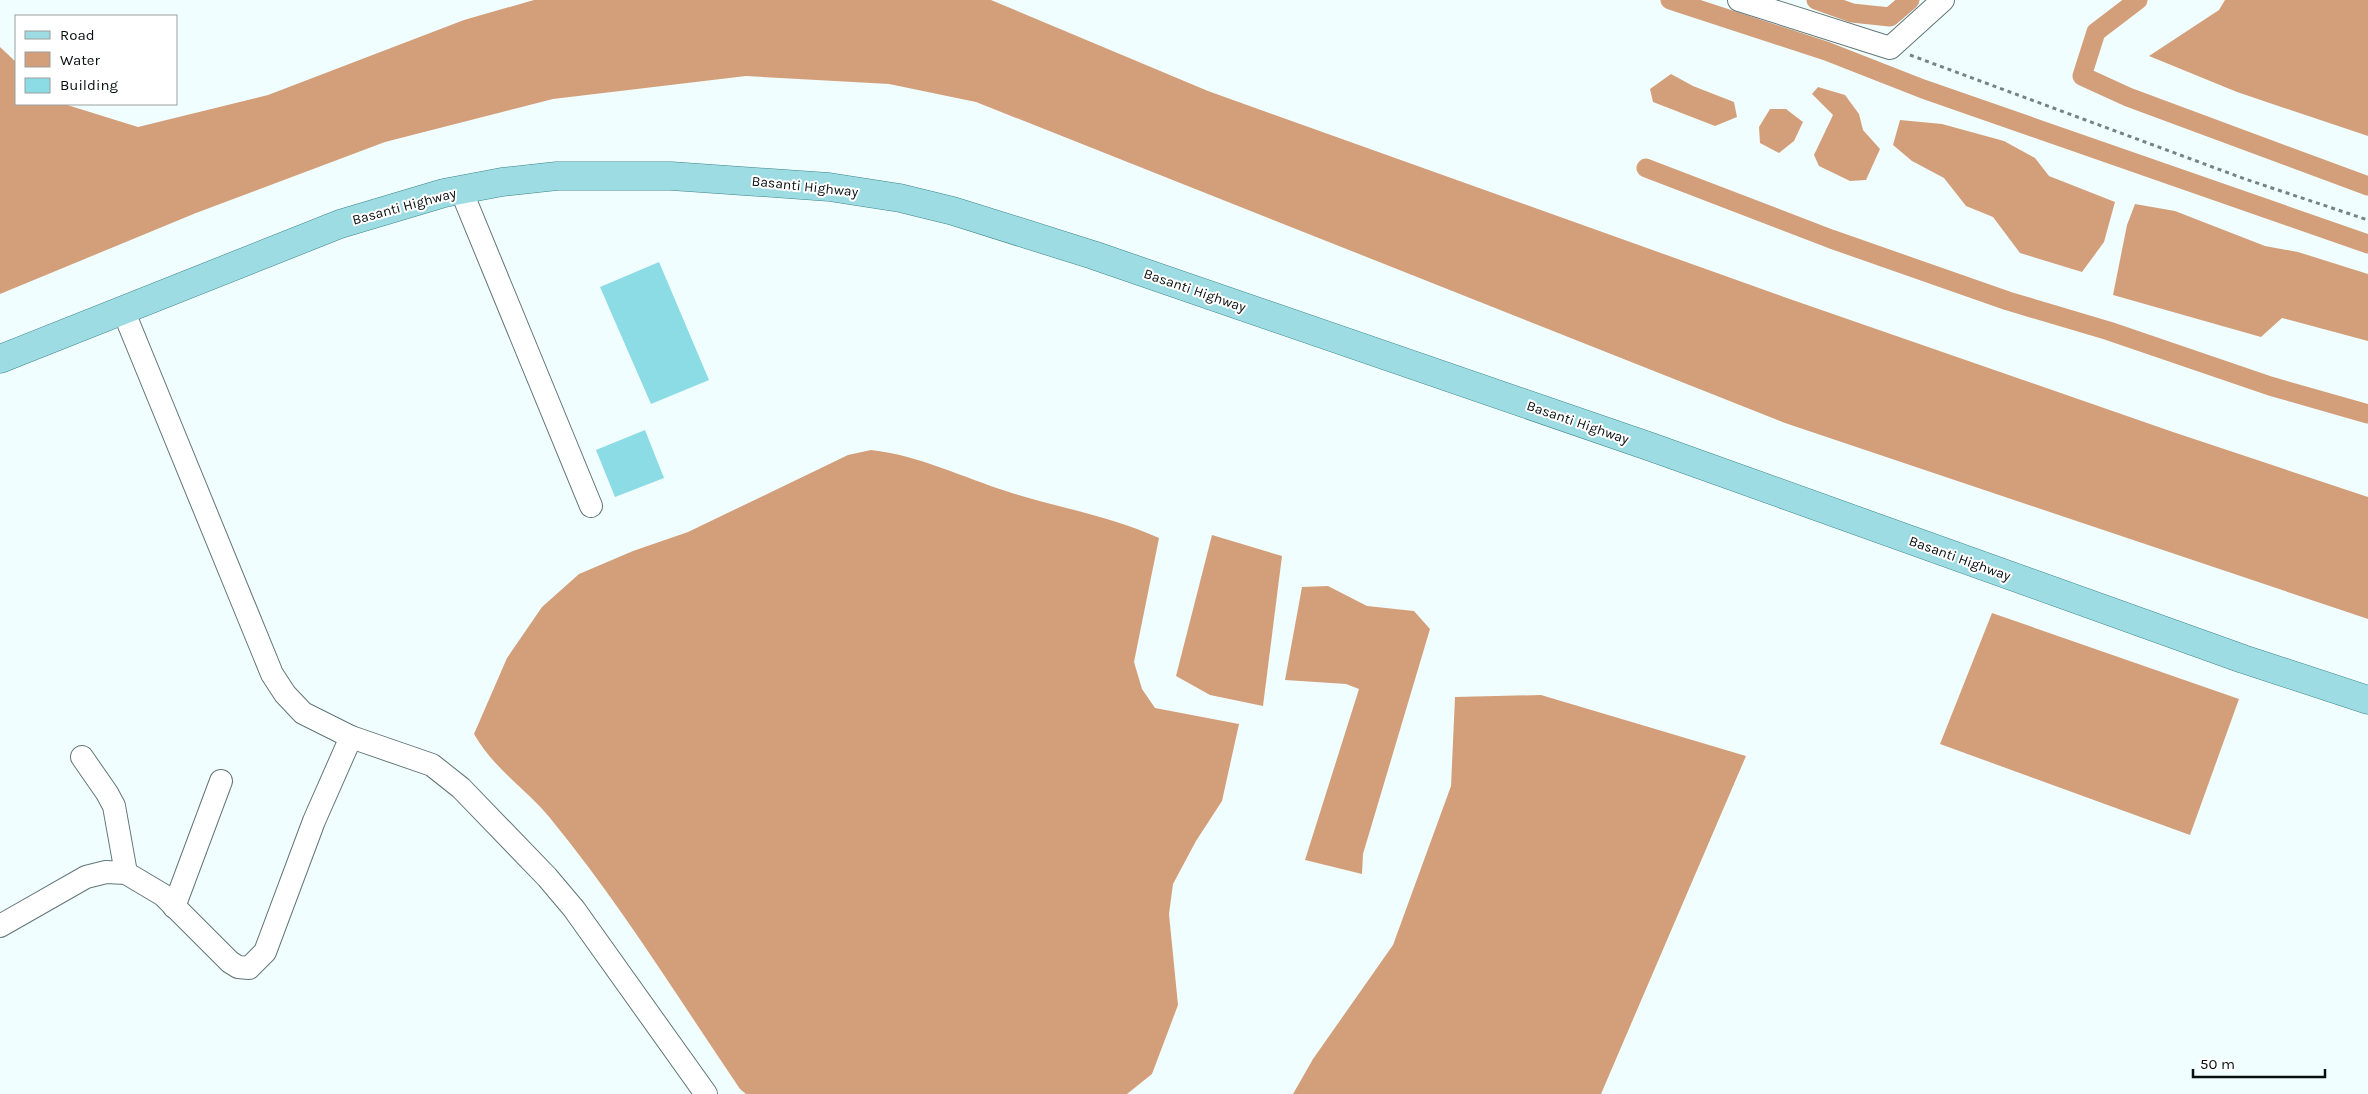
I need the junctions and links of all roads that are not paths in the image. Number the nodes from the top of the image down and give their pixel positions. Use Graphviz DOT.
graph roads {
  1 [pos="1738,0"];
  2 [pos="1943,0"];
  3 [pos="461,190"];
  4 [pos="124,310"];
  5 [pos="0,359"];
  6 [pos="592,506"];
  7 [pos="2368,700"];
  8 [pos="351,737"];
  9 [pos="82,757"];
  10 [pos="221,781"];
  11 [pos="126,873"];
  12 [pos="174,906"];
  13 [pos="0,926"];
  14 [pos="706,1094"];
  1 -- 2 [label="street"];
  3 -- 4 [label="main road, Basanti Highway"];
  3 -- 6 [label="street"];
  3 -- 7 [label="main road, Basanti Highway"];
  4 -- 5 [label="main road, Basanti Highway"];
  4 -- 8 [label="street"];
  8 -- 12 [label="street"];
  8 -- 14 [label="street"];
  9 -- 11 [label="street"];
  10 -- 12 [label="street"];
  11 -- 12 [label="street"];
  11 -- 13 [label="street"];
}
